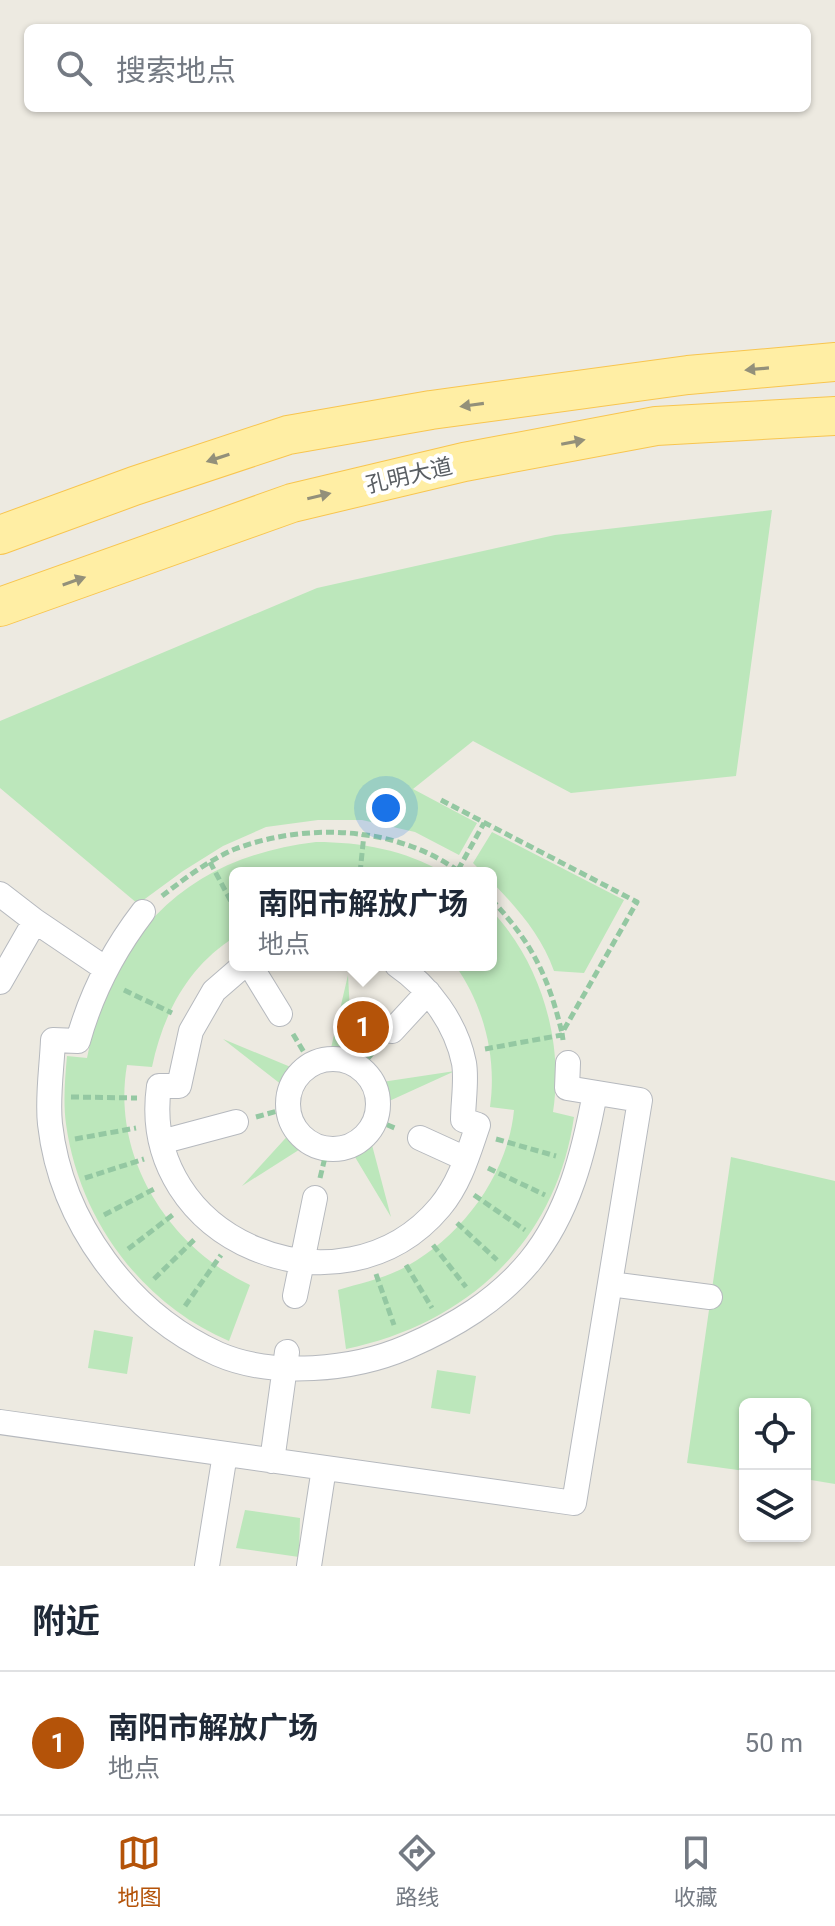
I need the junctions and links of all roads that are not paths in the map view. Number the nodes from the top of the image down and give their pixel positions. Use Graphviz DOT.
graph roads {
  1 [pos="835,362"];
  2 [pos="835,416"];
  3 [pos="0,535"];
  4 [pos="0,607"];
  5 [pos="0,894"];
  6 [pos="143,912"];
  7 [pos="35,921"];
  8 [pos="239,971"];
  9 [pos="251,971"];
  10 [pos="406,971"];
  11 [pos="109,976"];
  12 [pos="0,982"];
  13 [pos="428,992"];
  14 [pos="280,1014"];
  15 [pos="392,1031"];
  16 [pos="568,1063"];
  17 [pos="595,1093"];
  18 [pos="236,1122"];
  19 [pos="420,1138"];
  20 [pos="161,1142"];
  21 [pos="466,1159"];
  22 [pos="315,1198"];
  23 [pos="301,1262"];
  24 [pos="610,1284"];
  25 [pos="295,1296"];
  26 [pos="710,1297"];
  27 [pos="287,1359"];
  28 [pos="0,1422"];
  29 [pos="225,1454"];
  30 [pos="272,1461"];
  31 [pos="324,1468"];
  32 [pos="207,1566"];
  33 [pos="309,1566"];
  1 -- 3 [label="main road, one-way"];
  4 -- 2 [label="main road, 孔明大道, one-way"];
  5 -- 7 [label="street"];
  6 -- 11 [label="street"];
  7 -- 11 [label="street"];
  7 -- 12 [label="street"];
  8 -- 20 [label="street"];
  9 -- 14 [label="street"];
  10 -- 13 [label="street"];
  11 -- 27 [label="street"];
  13 -- 15 [label="street"];
  13 -- 21 [label="street"];
  16 -- 17 [label="street"];
  17 -- 24 [label="street"];
  17 -- 27 [label="street"];
  18 -- 20 [label="street"];
  19 -- 21 [label="street"];
  20 -- 23 [label="street"];
  21 -- 23 [label="street"];
  22 -- 23 [label="street"];
  23 -- 25 [label="street"];
  24 -- 26 [label="street"];
  24 -- 31 [label="street"];
  27 -- 30 [label="street"];
  28 -- 29 [label="street"];
  29 -- 30 [label="street"];
  29 -- 32 [label="street"];
  30 -- 31 [label="street"];
  31 -- 33 [label="street"];
}
